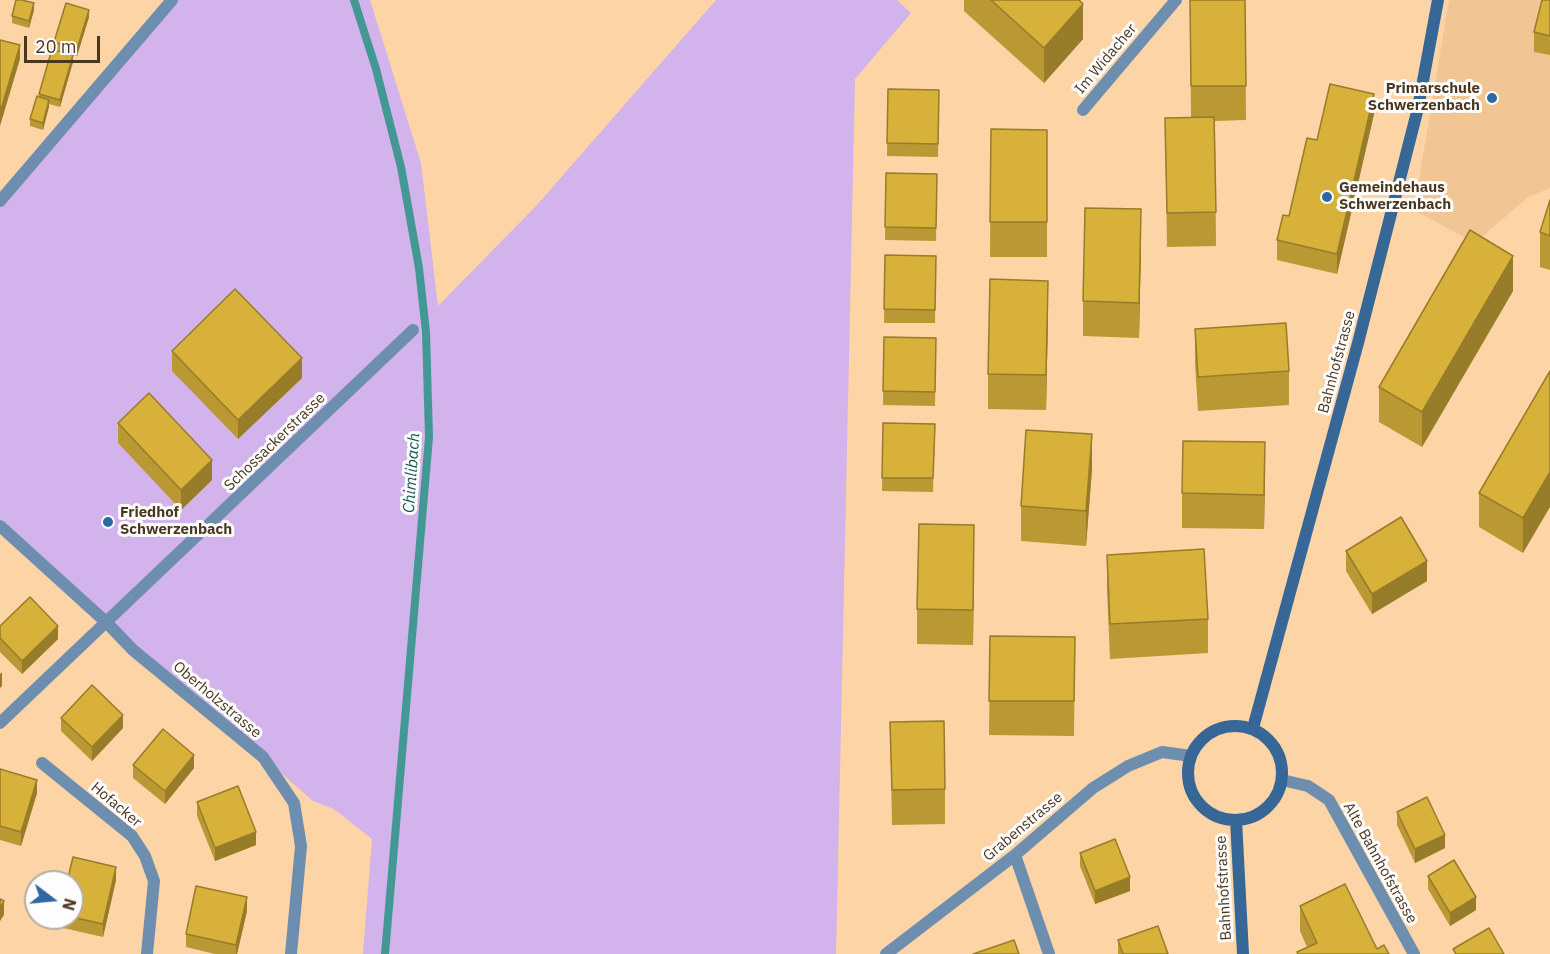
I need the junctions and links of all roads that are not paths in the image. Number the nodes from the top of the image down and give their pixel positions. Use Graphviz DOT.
graph roads {
  1 [pos="172,0"];
  2 [pos="1176,0"];
  3 [pos="1438,0"];
  4 [pos="1083,110"];
  5 [pos="0,201"];
  6 [pos="413,330"];
  7 [pos="0,526"];
  8 [pos="107,622"];
  9 [pos="0,723"];
  10 [pos="1252,728"];
  11 [pos="1191,756"];
  12 [pos="42,763"];
  13 [pos="1282,780"];
  14 [pos="1236,820"];
  15 [pos="1015,855"];
  16 [pos="147,954"];
  17 [pos="291,954"];
  18 [pos="886,954"];
  19 [pos="1049,954"];
  20 [pos="1243,954"];
  21 [pos="1414,954"];
  1 -- 5 [label="street"];
  2 -- 4 [label="street, Im Widacher"];
  3 -- 10 [label="main road, Bahnhofstrasse"];
  6 -- 8 [label="street, Schossackerstrasse"];
  7 -- 8 [label="street, Oberholzstrasse"];
  8 -- 9 [label="street, Schossackerstrasse"];
  8 -- 17 [label="street, Oberholzstrasse"];
  10 -- 11 [label="main road"];
  10 -- 13 [label="main road"];
  11 -- 14 [label="main road, Bahnhofstrasse"];
  11 -- 15 [label="street, Grabenstrasse"];
  12 -- 16 [label="street, Hofacker"];
  13 -- 14 [label="main road, Bahnhofstrasse"];
  13 -- 21 [label="street, Alte Bahnhofstrasse"];
  14 -- 20 [label="main road, Bahnhofstrasse"];
  15 -- 18 [label="street, Grabenstrasse"];
  15 -- 19 [label="street"];
}
